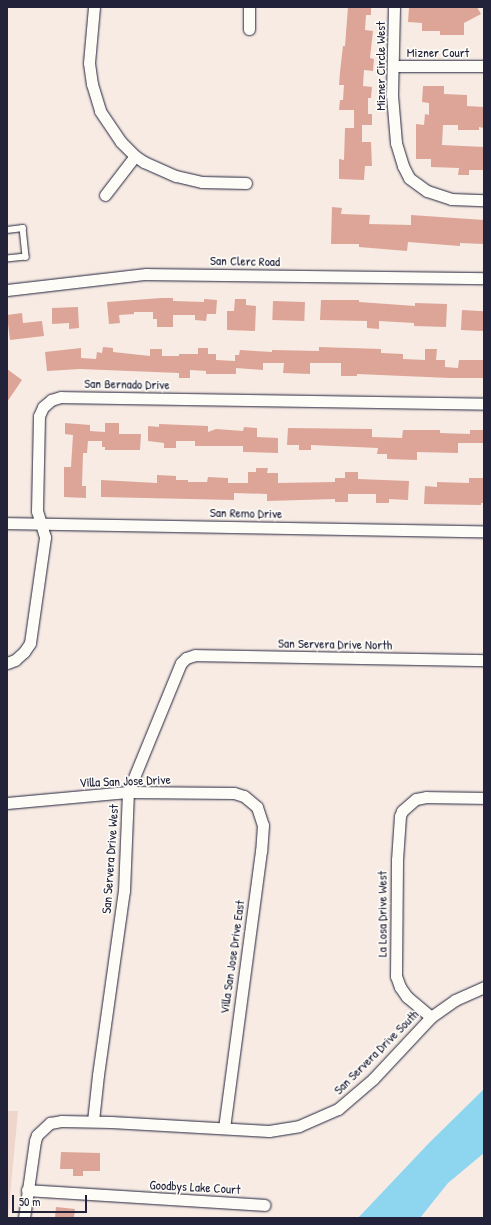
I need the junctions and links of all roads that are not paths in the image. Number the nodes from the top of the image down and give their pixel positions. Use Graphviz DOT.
graph roads {
  1 [pos="94,7"];
  2 [pos="249,7"];
  3 [pos="394,7"];
  4 [pos="249,29"];
  5 [pos="392,66"];
  6 [pos="484,66"];
  7 [pos="135,156"];
  8 [pos="246,182"];
  9 [pos="105,195"];
  10 [pos="484,200"];
  11 [pos="7,230"];
  12 [pos="7,259"];
  13 [pos="484,278"];
  14 [pos="7,290"];
  15 [pos="484,404"];
  16 [pos="7,523"];
  17 [pos="41,523"];
  18 [pos="484,531"];
  19 [pos="186,658"];
  20 [pos="484,660"];
  21 [pos="7,663"];
  22 [pos="128,792"];
  23 [pos="244,796"];
  24 [pos="484,798"];
  25 [pos="7,803"];
  26 [pos="484,987"];
  27 [pos="431,1017"];
  28 [pos="93,1122"];
  29 [pos="224,1128"];
  30 [pos="27,1190"];
  31 [pos="265,1205"];
  32 [pos="24,1218"];
  1 -- 7 [label="street"];
  2 -- 4 [label="street"];
  3 -- 5 [label="street, Mizner Circle West"];
  5 -- 6 [label="street, Mizner Court"];
  5 -- 10 [label="street, Mizner Circle West"];
  7 -- 8 [label="street"];
  7 -- 9 [label="street"];
  11 -- 12 [label="lane"];
  13 -- 14 [label="street, San Clerc Road"];
  15 -- 17 [label="street, San Bernado Drive"];
  16 -- 17 [label="street, San Remo Drive"];
  17 -- 18 [label="street, San Remo Drive"];
  17 -- 21 [label="street, San Bernado Drive"];
  19 -- 20 [label="street, San Servera Drive North"];
  19 -- 22 [label="street, San Servera Drive West"];
  22 -- 23 [label="street, Villa San Jose Drive"];
  22 -- 25 [label="street, Villa San Jose Drive"];
  22 -- 28 [label="street, San Servera Drive West"];
  23 -- 29 [label="street, Villa San Jose Drive East"];
  24 -- 27 [label="street, La Losa Drive West"];
  26 -- 27 [label="street, San Servera Drive South"];
  27 -- 29 [label="street, San Servera Drive South"];
  28 -- 29 [label="street, San Servera Drive South"];
  28 -- 30 [label="street, San Servera Drive South"];
  30 -- 31 [label="street, Goodbys Lake Court"];
  30 -- 32 [label="street, San Servera Drive South"];
}
